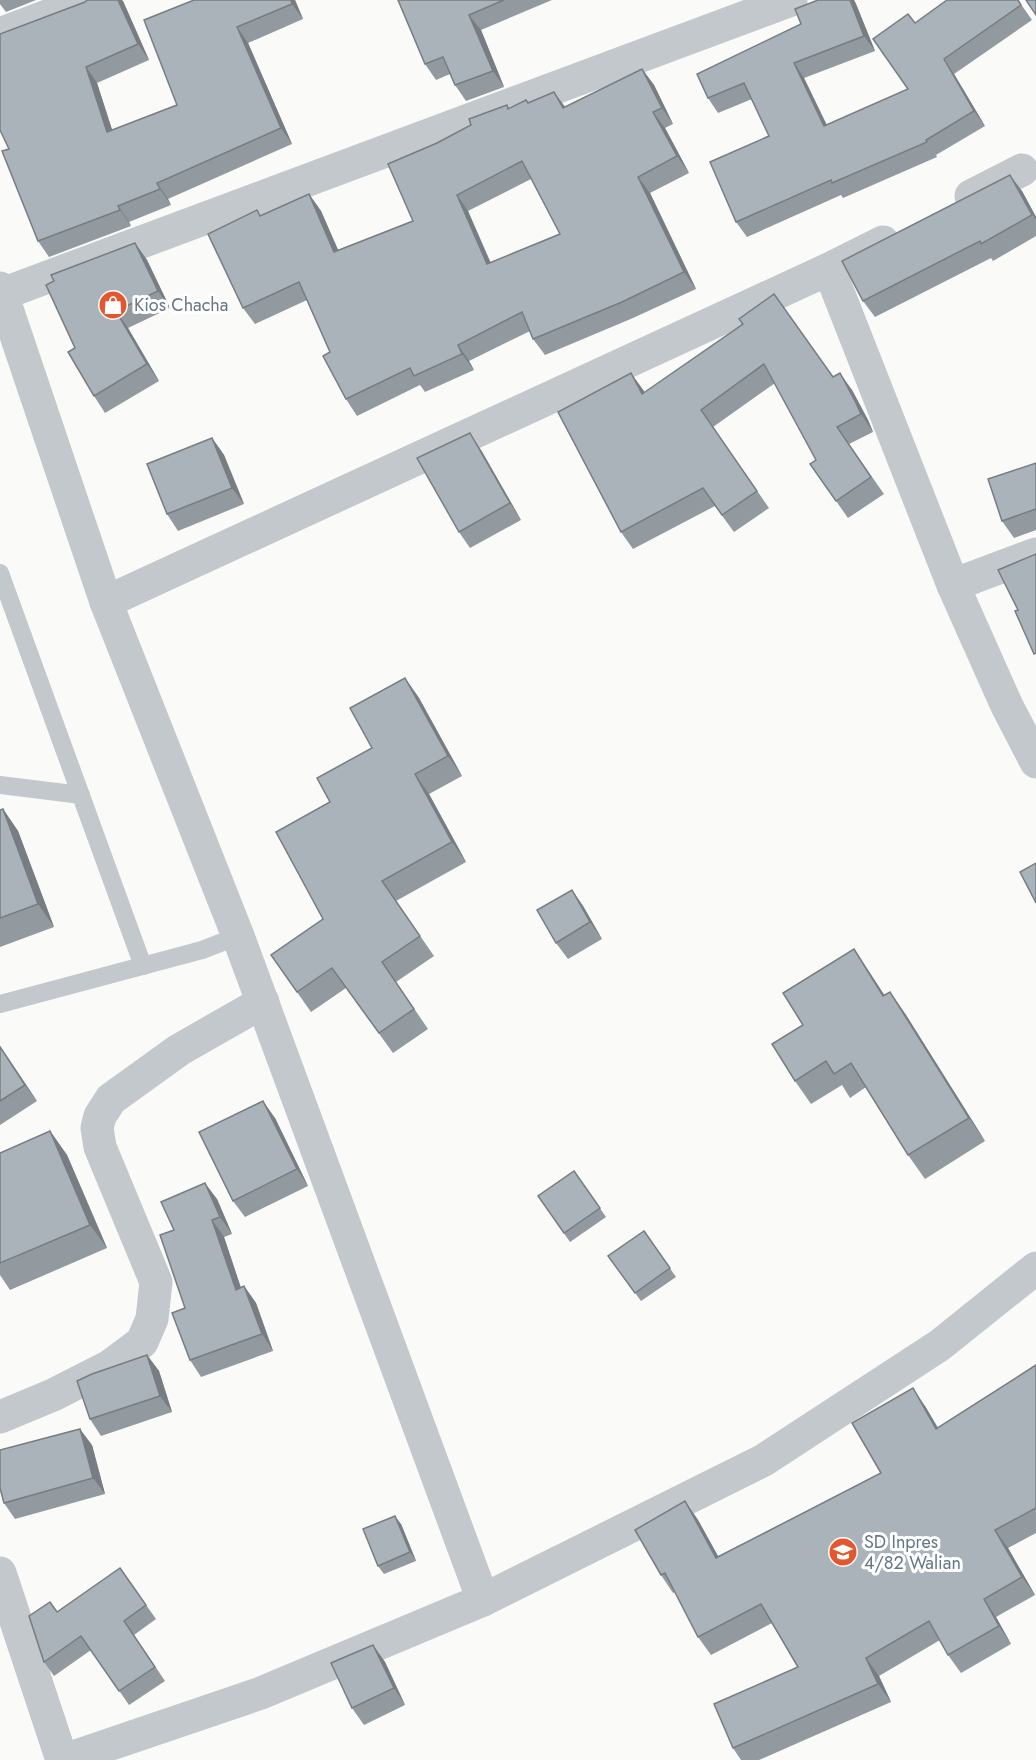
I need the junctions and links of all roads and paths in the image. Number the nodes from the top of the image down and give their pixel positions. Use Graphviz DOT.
graph roads {
  1 [pos="88,0"];
  2 [pos="791,0"];
  3 [pos="0,34"];
  4 [pos="1022,170"];
  5 [pos="941,212"];
  6 [pos="910,227"];
  7 [pos="829,269"];
  8 [pos="1,291"];
  9 [pos="1036,554"];
  10 [pos="0,573"];
  11 [pos="953,585"];
  12 [pos="106,602"];
  13 [pos="1036,762"];
  14 [pos="0,785"];
  15 [pos="81,795"];
  16 [pos="238,936"];
  17 [pos="143,966"];
  18 [pos="262,1002"];
  19 [pos="0,1004"];
  20 [pos="1036,1268"];
  21 [pos="0,1417"];
  22 [pos="0,1573"];
  23 [pos="483,1600"];
  24 [pos="63,1760"];
  1 -- 3 [label="street"];
  2 -- 8 [label="street"];
  4 -- 5 [label="street"];
  6 -- 7 [label="street"];
  7 -- 11 [label="street"];
  7 -- 12 [label="street"];
  8 -- 12 [label="street"];
  9 -- 11 [label="street"];
  10 -- 15 [label="lane"];
  11 -- 13 [label="street"];
  12 -- 16 [label="street"];
  14 -- 15 [label="lane"];
  15 -- 17 [label="lane"];
  16 -- 17 [label="lane"];
  16 -- 18 [label="street"];
  17 -- 19 [label="lane"];
  18 -- 21 [label="street"];
  18 -- 23 [label="street"];
  20 -- 23 [label="street"];
  22 -- 24 [label="street"];
  23 -- 24 [label="street"];
}
